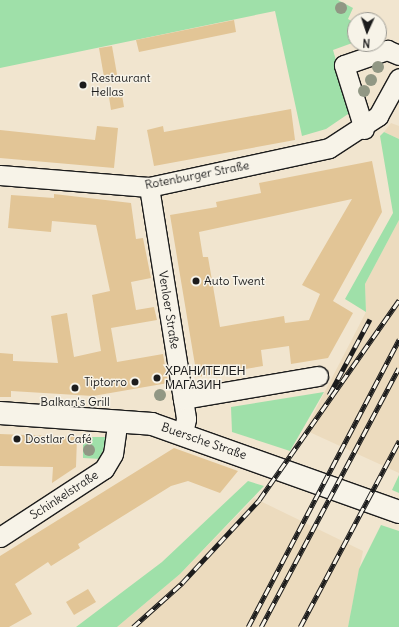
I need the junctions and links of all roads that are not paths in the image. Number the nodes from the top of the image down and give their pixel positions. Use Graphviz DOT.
graph roads {
  1 [pos="399,55"];
  2 [pos="399,78"];
  3 [pos="364,129"];
  4 [pos="0,175"];
  5 [pos="149,187"];
  6 [pos="318,376"];
  7 [pos="183,398"];
  8 [pos="0,413"];
  9 [pos="118,420"];
  10 [pos="183,433"];
  11 [pos="399,512"];
  12 [pos="0,537"];
  1 -- 3 [label="street"];
  2 -- 3 [label="street, Rotenburger Straße"];
  3 -- 5 [label="street, Rotenburger Straße"];
  4 -- 5 [label="street, Rotenburger Straße"];
  5 -- 7 [label="street, Venloer Straße"];
  6 -- 7 [label="street"];
  7 -- 10 [label="street, Venloer Straße"];
  8 -- 9 [label="main road, Buersche Straße"];
  9 -- 10 [label="main road, Buersche Straße"];
  9 -- 12 [label="street, Schinkelstraße"];
  10 -- 11 [label="main road, Buersche Straße"];
}
